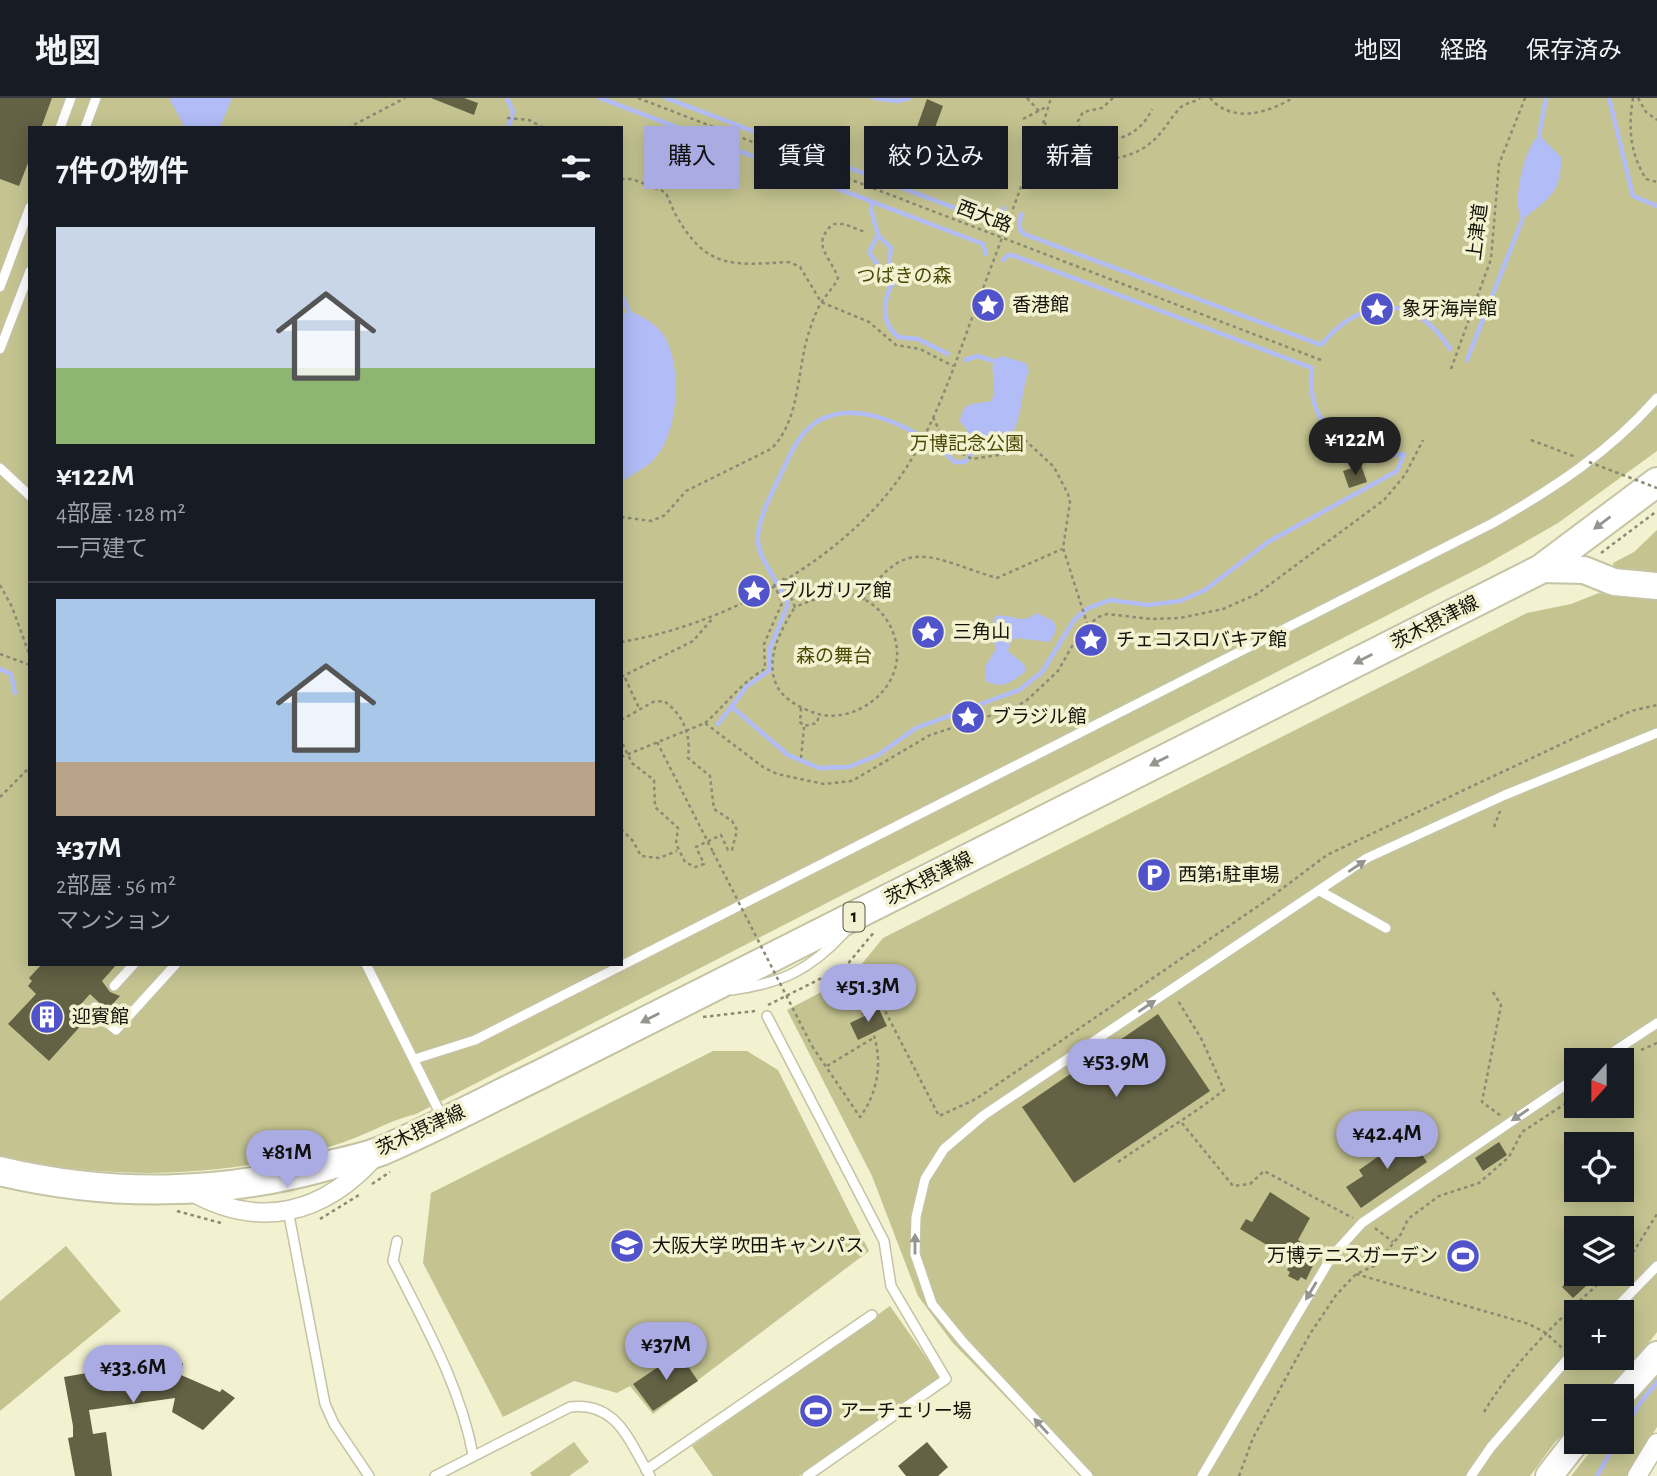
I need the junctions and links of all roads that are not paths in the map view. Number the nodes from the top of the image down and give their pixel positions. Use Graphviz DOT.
graph roads {
  1 [pos="71,98"];
  2 [pos="96,98"];
  3 [pos="61,126"];
  4 [pos="86,126"];
  5 [pos="28,212"];
  6 [pos="28,276"];
  7 [pos="0,287"];
  8 [pos="0,349"];
  9 [pos="1657,398"];
  10 [pos="0,468"];
  11 [pos="1657,485"];
  12 [pos="28,494"];
  13 [pos="1541,569"];
  14 [pos="1657,586"];
  15 [pos="1657,733"];
  16 [pos="1320,891"];
  17 [pos="1386,928"];
  18 [pos="623,965"];
  19 [pos="132,966"];
  20 [pos="174,966"];
  21 [pos="367,966"];
  22 [pos="621,966"];
  23 [pos="114,986"];
  24 [pos="95,1007"];
  25 [pos="767,1016"];
  26 [pos="1657,1023"];
  27 [pos="1619,1048"];
  28 [pos="415,1059"];
  29 [pos="1564,1086"];
  30 [pos="444,1121"];
  31 [pos="379,1152"];
  32 [pos="0,1171"];
  33 [pos="187,1189"];
  34 [pos="288,1210"];
  35 [pos="397,1241"];
  36 [pos="1657,1266"];
  37 [pos="1624,1300"];
  38 [pos="872,1315"];
  39 [pos="1657,1355"];
  40 [pos="1564,1362"];
  41 [pos="1631,1384"];
  42 [pos="1657,1443"];
  43 [pos="1566,1454"];
  44 [pos="473,1455"];
  45 [pos="648,1473"];
  46 [pos="369,1476"];
  47 [pos="435,1476"];
  48 [pos="807,1476"];
  49 [pos="1088,1476"];
  50 [pos="1202,1476"];
  51 [pos="1471,1476"];
  52 [pos="1549,1476"];
  53 [pos="1637,1476"];
  1 -- 3 [label="lane"];
  2 -- 4 [label="lane"];
  5 -- 7 [label="lane"];
  6 -- 8 [label="lane"];
  9 -- 18 [label="lane"];
  10 -- 12 [label="lane"];
  11 -- 13 [label="main road, 茨木摂津線 / 1, one-way"];
  13 -- 14 [label="main road"];
  13 -- 30 [label="main road, 茨木摂津線 / 1, one-way"];
  16 -- 15 [label="lane, one-way"];
  16 -- 17 [label="lane"];
  49 -- 16 [label="lane, one-way"];
  19 -- 23 [label="lane"];
  20 -- 24 [label="lane"];
  21 -- 28 [label="lane"];
  22 -- 28 [label="lane"];
  25 -- 48 [label="lane"];
  26 -- 27 [label="lane"];
  28 -- 30 [label="lane"];
  29 -- 50 [label="lane, one-way"];
  30 -- 31 [label="main road, 茨木摂津線 / 1"];
  31 -- 33 [label="main road, 茨木摂津線 / 1"];
  31 -- 34 [label="street"];
  32 -- 33 [label="main road, 茨木摂津線 / 1"];
  33 -- 34 [label="street"];
  34 -- 46 [label="lane"];
  35 -- 44 [label="lane"];
  36 -- 37 [label="lane"];
  38 -- 45 [label="lane"];
  39 -- 41 [label="main road"];
  40 -- 51 [label="lane"];
  42 -- 53 [label="street"];
  43 -- 52 [label="main road"];
  44 -- 45 [label="lane"];
  44 -- 47 [label="lane"];
}
